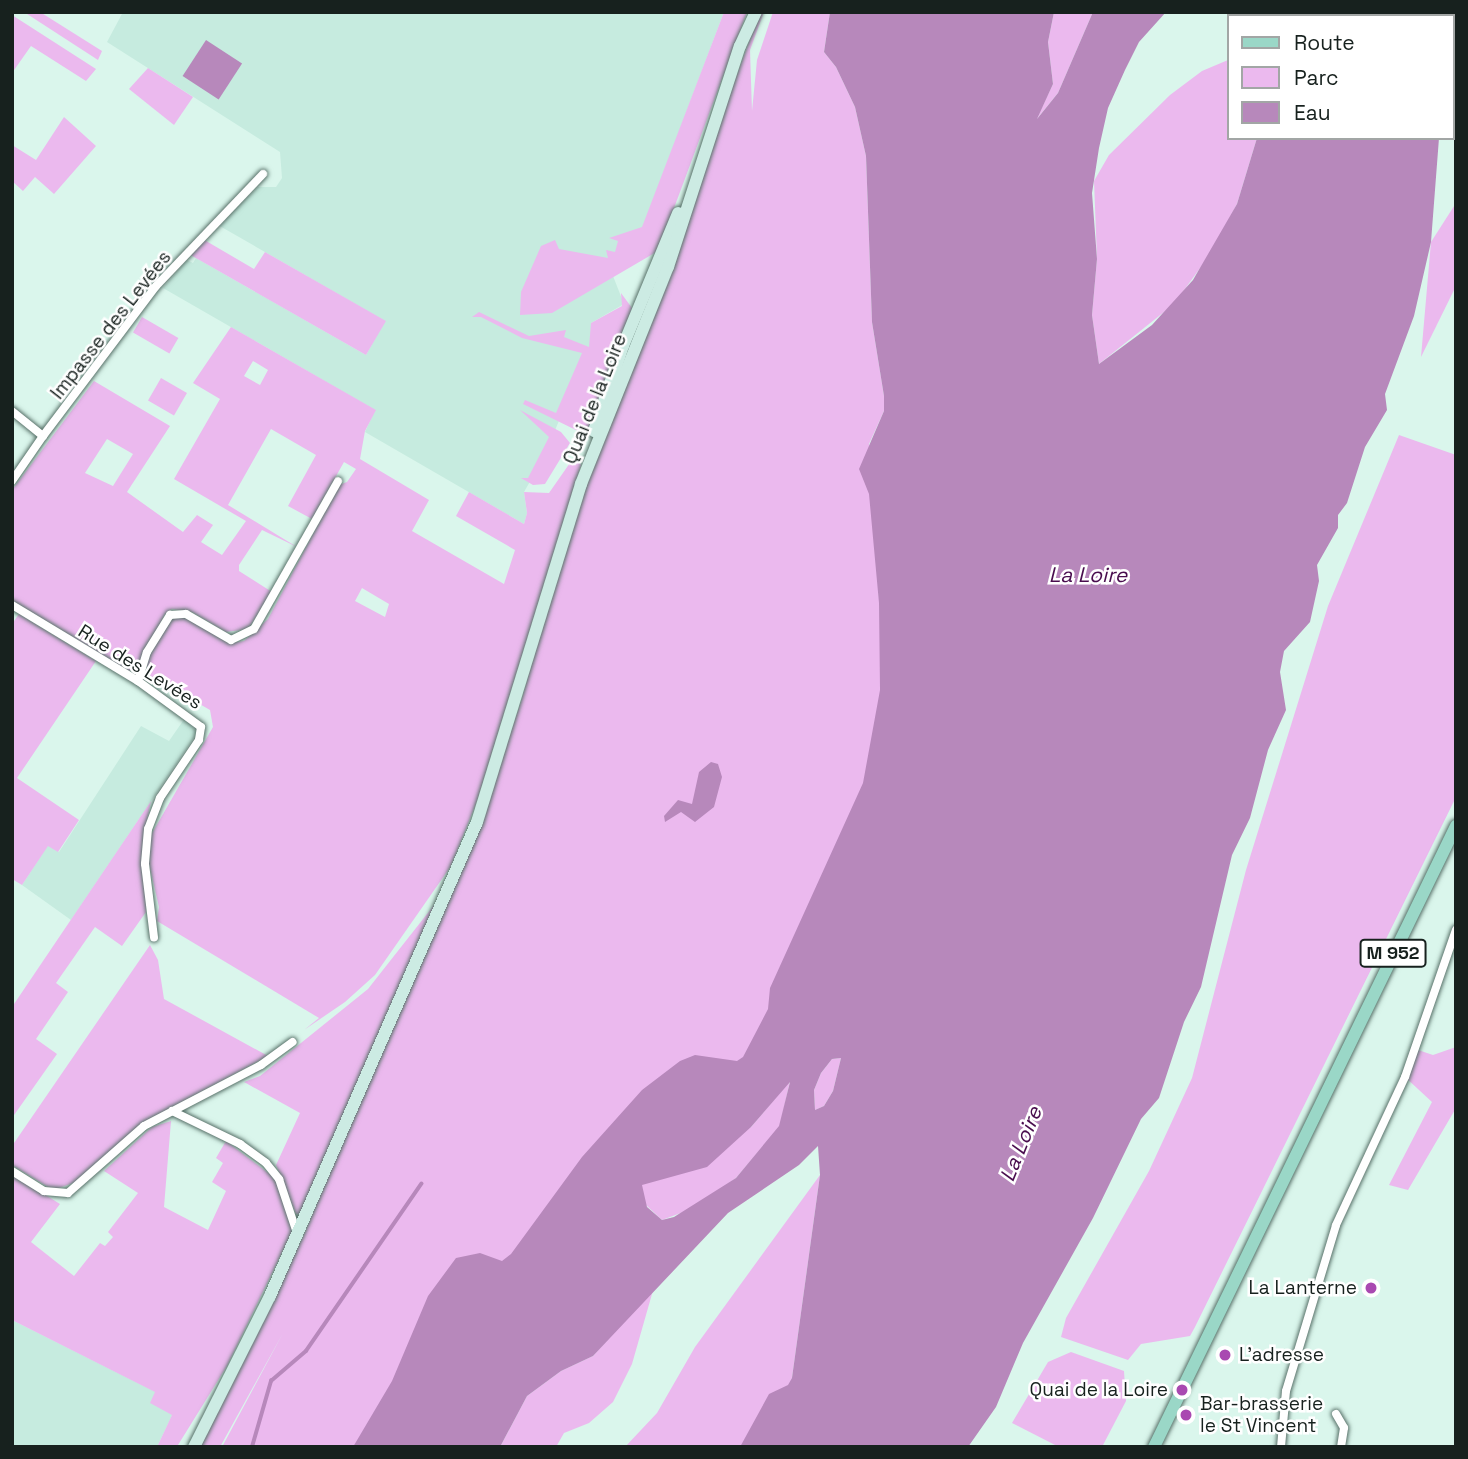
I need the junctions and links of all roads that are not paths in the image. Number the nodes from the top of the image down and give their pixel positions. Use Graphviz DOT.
graph roads {
  1 [pos="756,12"];
  2 [pos="263,174"];
  3 [pos="12,411"];
  4 [pos="43,436"];
  5 [pos="12,481"];
  6 [pos="338,481"];
  7 [pos="12,605"];
  8 [pos="138,681"];
  9 [pos="1456,825"];
  10 [pos="1456,930"];
  11 [pos="154,937"];
  12 [pos="293,1042"];
  13 [pos="173,1111"];
  14 [pos="12,1171"];
  15 [pos="297,1236"];
  16 [pos="219,1394"];
  17 [pos="1336,1414"];
  18 [pos="186,1447"];
  19 [pos="194,1447"];
  20 [pos="1154,1447"];
  21 [pos="1281,1447"];
  22 [pos="1341,1447"];
  1 -- 15 [label="main road, Quai de la Loire"];
  2 -- 4 [label="street, Impasse des Levées"];
  3 -- 4 [label="street"];
  4 -- 5 [label="street"];
  6 -- 8 [label="street"];
  7 -- 8 [label="street, Rue des Levées"];
  8 -- 11 [label="street, Rue des Levées"];
  9 -- 20 [label="main road, M 952"];
  10 -- 21 [label="street"];
  12 -- 13 [label="street"];
  13 -- 14 [label="street"];
  13 -- 15 [label="street"];
  15 -- 16 [label="main road, Quai de la Loire"];
  16 -- 18 [label="main road"];
  16 -- 19 [label="main road"];
  17 -- 22 [label="street"];
}
